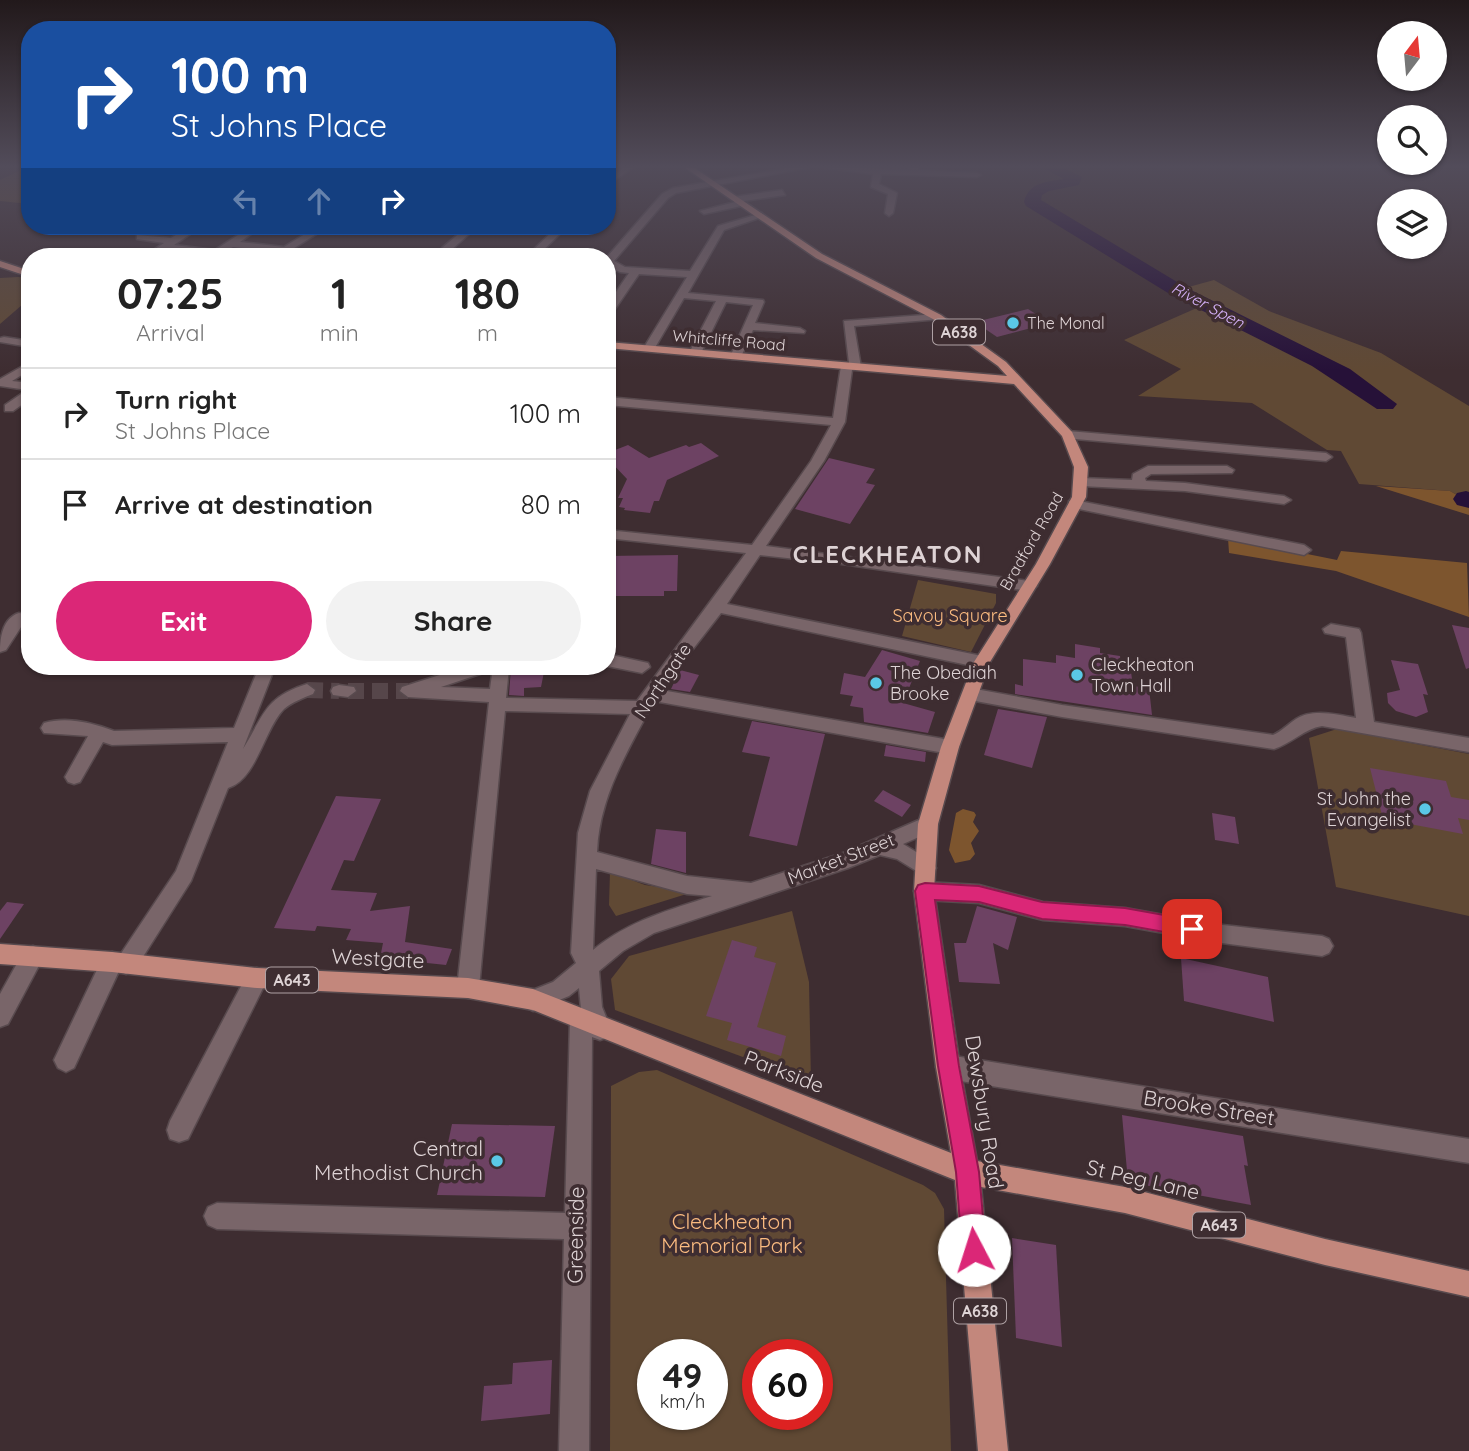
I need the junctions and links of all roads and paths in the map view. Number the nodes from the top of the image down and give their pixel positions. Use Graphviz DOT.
graph roads {
  1 [pos="182,235"];
  2 [pos="244,235"];
  3 [pos="310,235"];
  4 [pos="463,235"];
  5 [pos="554,235"];
  6 [pos="632,235"];
  7 [pos="716,235"];
  8 [pos="788,235"];
  9 [pos="140,237"];
  10 [pos="231,243"];
  11 [pos="168,244"];
  12 [pos="162,248"];
  13 [pos="183,248"];
  14 [pos="224,248"];
  15 [pos="270,248"];
  16 [pos="289,248"];
  17 [pos="448,248"];
  18 [pos="540,248"];
  19 [pos="616,253"];
  20 [pos="0,264"];
  21 [pos="616,267"];
  22 [pos="21,271"];
  23 [pos="635,271"];
  24 [pos="691,274"];
  25 [pos="680,295"];
  26 [pos="722,299"];
  27 [pos="616,300"];
  28 [pos="937,317"];
  29 [pos="749,326"];
  30 [pos="800,331"];
  31 [pos="4,340"];
  32 [pos="21,343"];
  33 [pos="616,346"];
  34 [pos="649,349"];
  35 [pos="695,353"];
  36 [pos="736,357"];
  37 [pos="851,367"];
  38 [pos="21,371"];
  39 [pos="1020,381"];
  40 [pos="1,383"];
  41 [pos="21,386"];
  42 [pos="21,399"];
  43 [pos="616,402"];
  44 [pos="9,408"];
  45 [pos="839,422"];
  46 [pos="1069,435"];
  47 [pos="1326,457"];
  48 [pos="1227,470"];
  49 [pos="1080,482"];
  50 [pos="1141,486"];
  51 [pos="1284,500"];
  52 [pos="1074,504"];
  53 [pos="616,535"];
  54 [pos="755,549"];
  55 [pos="1304,550"];
  56 [pos="1029,586"];
  57 [pos="717,607"];
  58 [pos="21,622"];
  59 [pos="1331,629"];
  60 [pos="0,646"];
  61 [pos="616,662"];
  62 [pos="982,662"];
  63 [pos="642,667"];
  64 [pos="264,675"];
  65 [pos="458,675"];
  66 [pos="500,675"];
  67 [pos="307,690"];
  68 [pos="970,694"];
  69 [pos="498,700"];
  70 [pos="646,701"];
  71 [pos="1366,725"];
  72 [pos="50,728"];
  73 [pos="100,732"];
  74 [pos="240,735"];
  75 [pos="1469,745"];
  76 [pos="950,747"];
  77 [pos="74,777"];
  78 [pos="217,795"];
  79 [pos="928,824"];
  80 [pos="878,846"];
  81 [pos="588,858"];
  82 [pos="926,868"];
  83 [pos="752,891"];
  84 [pos="925,891"];
  85 [pos="1322,946"];
  86 [pos="0,954"];
  87 [pos="33,956"];
  88 [pos="119,963"];
  89 [pos="588,966"];
  90 [pos="257,978"];
  91 [pos="468,988"];
  92 [pos="533,1000"];
  93 [pos="0,1016"];
  94 [pos="590,1024"];
  95 [pos="66,1060"];
  96 [pos="948,1066"];
  97 [pos="179,1130"];
  98 [pos="1469,1151"];
  99 [pos="967,1172"];
  100 [pos="217,1216"];
  101 [pos="576,1226"];
  102 [pos="1469,1284"];
  103 [pos="574,1451"];
  104 [pos="993,1451"];
  1 -- 11 [label="street"];
  2 -- 10 [label="street"];
  3 -- 16 [label="street"];
  4 -- 17 [label="street"];
  5 -- 18 [label="street"];
  6 -- 19 [label="street"];
  7 -- 24 [label="street"];
  8 -- 28 [label="main road, Bradford Road / A638"];
  9 -- 11 [label="street"];
  10 -- 14 [label="street"];
  10 -- 15 [label="street"];
  11 -- 12 [label="street"];
  11 -- 13 [label="street"];
  20 -- 22 [label="main road"];
  21 -- 23 [label="street"];
  23 -- 24 [label="street"];
  23 -- 27 [label="street"];
  24 -- 25 [label="street"];
  25 -- 26 [label="street"];
  25 -- 34 [label="street"];
  26 -- 29 [label="street"];
  26 -- 35 [label="street"];
  28 -- 37 [label="street, Northgate"];
  28 -- 39 [label="main road, Bradford Road / A638"];
  29 -- 30 [label="street"];
  29 -- 36 [label="street"];
  31 -- 32 [label="street"];
  33 -- 34 [label="main road, Whitcliffe Road"];
  34 -- 35 [label="main road, Whitcliffe Road"];
  35 -- 36 [label="main road, Whitcliffe Road"];
  36 -- 37 [label="main road, Whitcliffe Road"];
  37 -- 39 [label="main road, Whitcliffe Road"];
  37 -- 45 [label="street, Northgate"];
  38 -- 40 [label="street"];
  39 -- 46 [label="main road, Bradford Road / A638"];
  40 -- 41 [label="street"];
  42 -- 44 [label="street"];
  43 -- 45 [label="street"];
  45 -- 54 [label="street, Northgate"];
  46 -- 47 [label="street"];
  46 -- 49 [label="main road, Bradford Road / A638"];
  48 -- 50 [label="street"];
  49 -- 50 [label="street"];
  49 -- 52 [label="main road, Bradford Road / A638"];
  50 -- 51 [label="street"];
  52 -- 55 [label="street"];
  52 -- 56 [label="main road, Bradford Road / A638"];
  53 -- 54 [label="street"];
  54 -- 56 [label="street"];
  54 -- 57 [label="street, Northgate"];
  56 -- 62 [label="main road, Bradford Road / A638"];
  57 -- 62 [label="street"];
  57 -- 70 [label="street, Northgate"];
  58 -- 60 [label="street"];
  59 -- 71 [label="street"];
  61 -- 63 [label="street"];
  62 -- 68 [label="main road, Bradford Road / A638"];
  64 -- 74 [label="street"];
  65 -- 69 [label="street"];
  66 -- 69 [label="street"];
  67 -- 78 [label="street"];
  68 -- 71 [label="street"];
  68 -- 76 [label="main road, Bradford Road / A638"];
  69 -- 70 [label="street"];
  69 -- 91 [label="street"];
  70 -- 76 [label="street"];
  70 -- 81 [label="street, Northgate"];
  71 -- 75 [label="street"];
  72 -- 73 [label="street"];
  73 -- 74 [label="street"];
  73 -- 77 [label="street"];
  74 -- 78 [label="street"];
  76 -- 79 [label="main road, Bradford Road / A638"];
  78 -- 88 [label="street"];
  79 -- 80 [label="street, Market Street"];
  79 -- 82 [label="main road, Dewsbury Road / A638"];
  80 -- 82 [label="street"];
  80 -- 83 [label="street, Market Street"];
  81 -- 83 [label="street, Market Street"];
  81 -- 89 [label="street, Northgate"];
  82 -- 84 [label="main road, Dewsbury Road / A638"];
  83 -- 89 [label="street, Market Street"];
  84 -- 85 [label="street"];
  84 -- 96 [label="main road, Dewsbury Road / A638"];
  86 -- 87 [label="main road, Westgate / A643"];
  87 -- 88 [label="main road, Westgate / A643"];
  87 -- 93 [label="street"];
  88 -- 90 [label="main road, Westgate / A643"];
  88 -- 95 [label="street"];
  89 -- 92 [label="street, Market Street"];
  89 -- 94 [label="street, Northgate"];
  90 -- 91 [label="main road, Westgate / A643"];
  90 -- 97 [label="street"];
  91 -- 92 [label="main road, Westgate / A643"];
  92 -- 94 [label="main road, Westgate / A643"];
  94 -- 99 [label="main road, Parkside / A643"];
  94 -- 101 [label="street, Greenside"];
  96 -- 98 [label="street, Brooke Street"];
  96 -- 99 [label="main road, Dewsbury Road / A638"];
  99 -- 102 [label="main road, St Peg Lane / A643"];
  99 -- 104 [label="main road, Dewsbury Road / A638"];
  100 -- 101 [label="street"];
  101 -- 103 [label="street, Greenside"];
}
